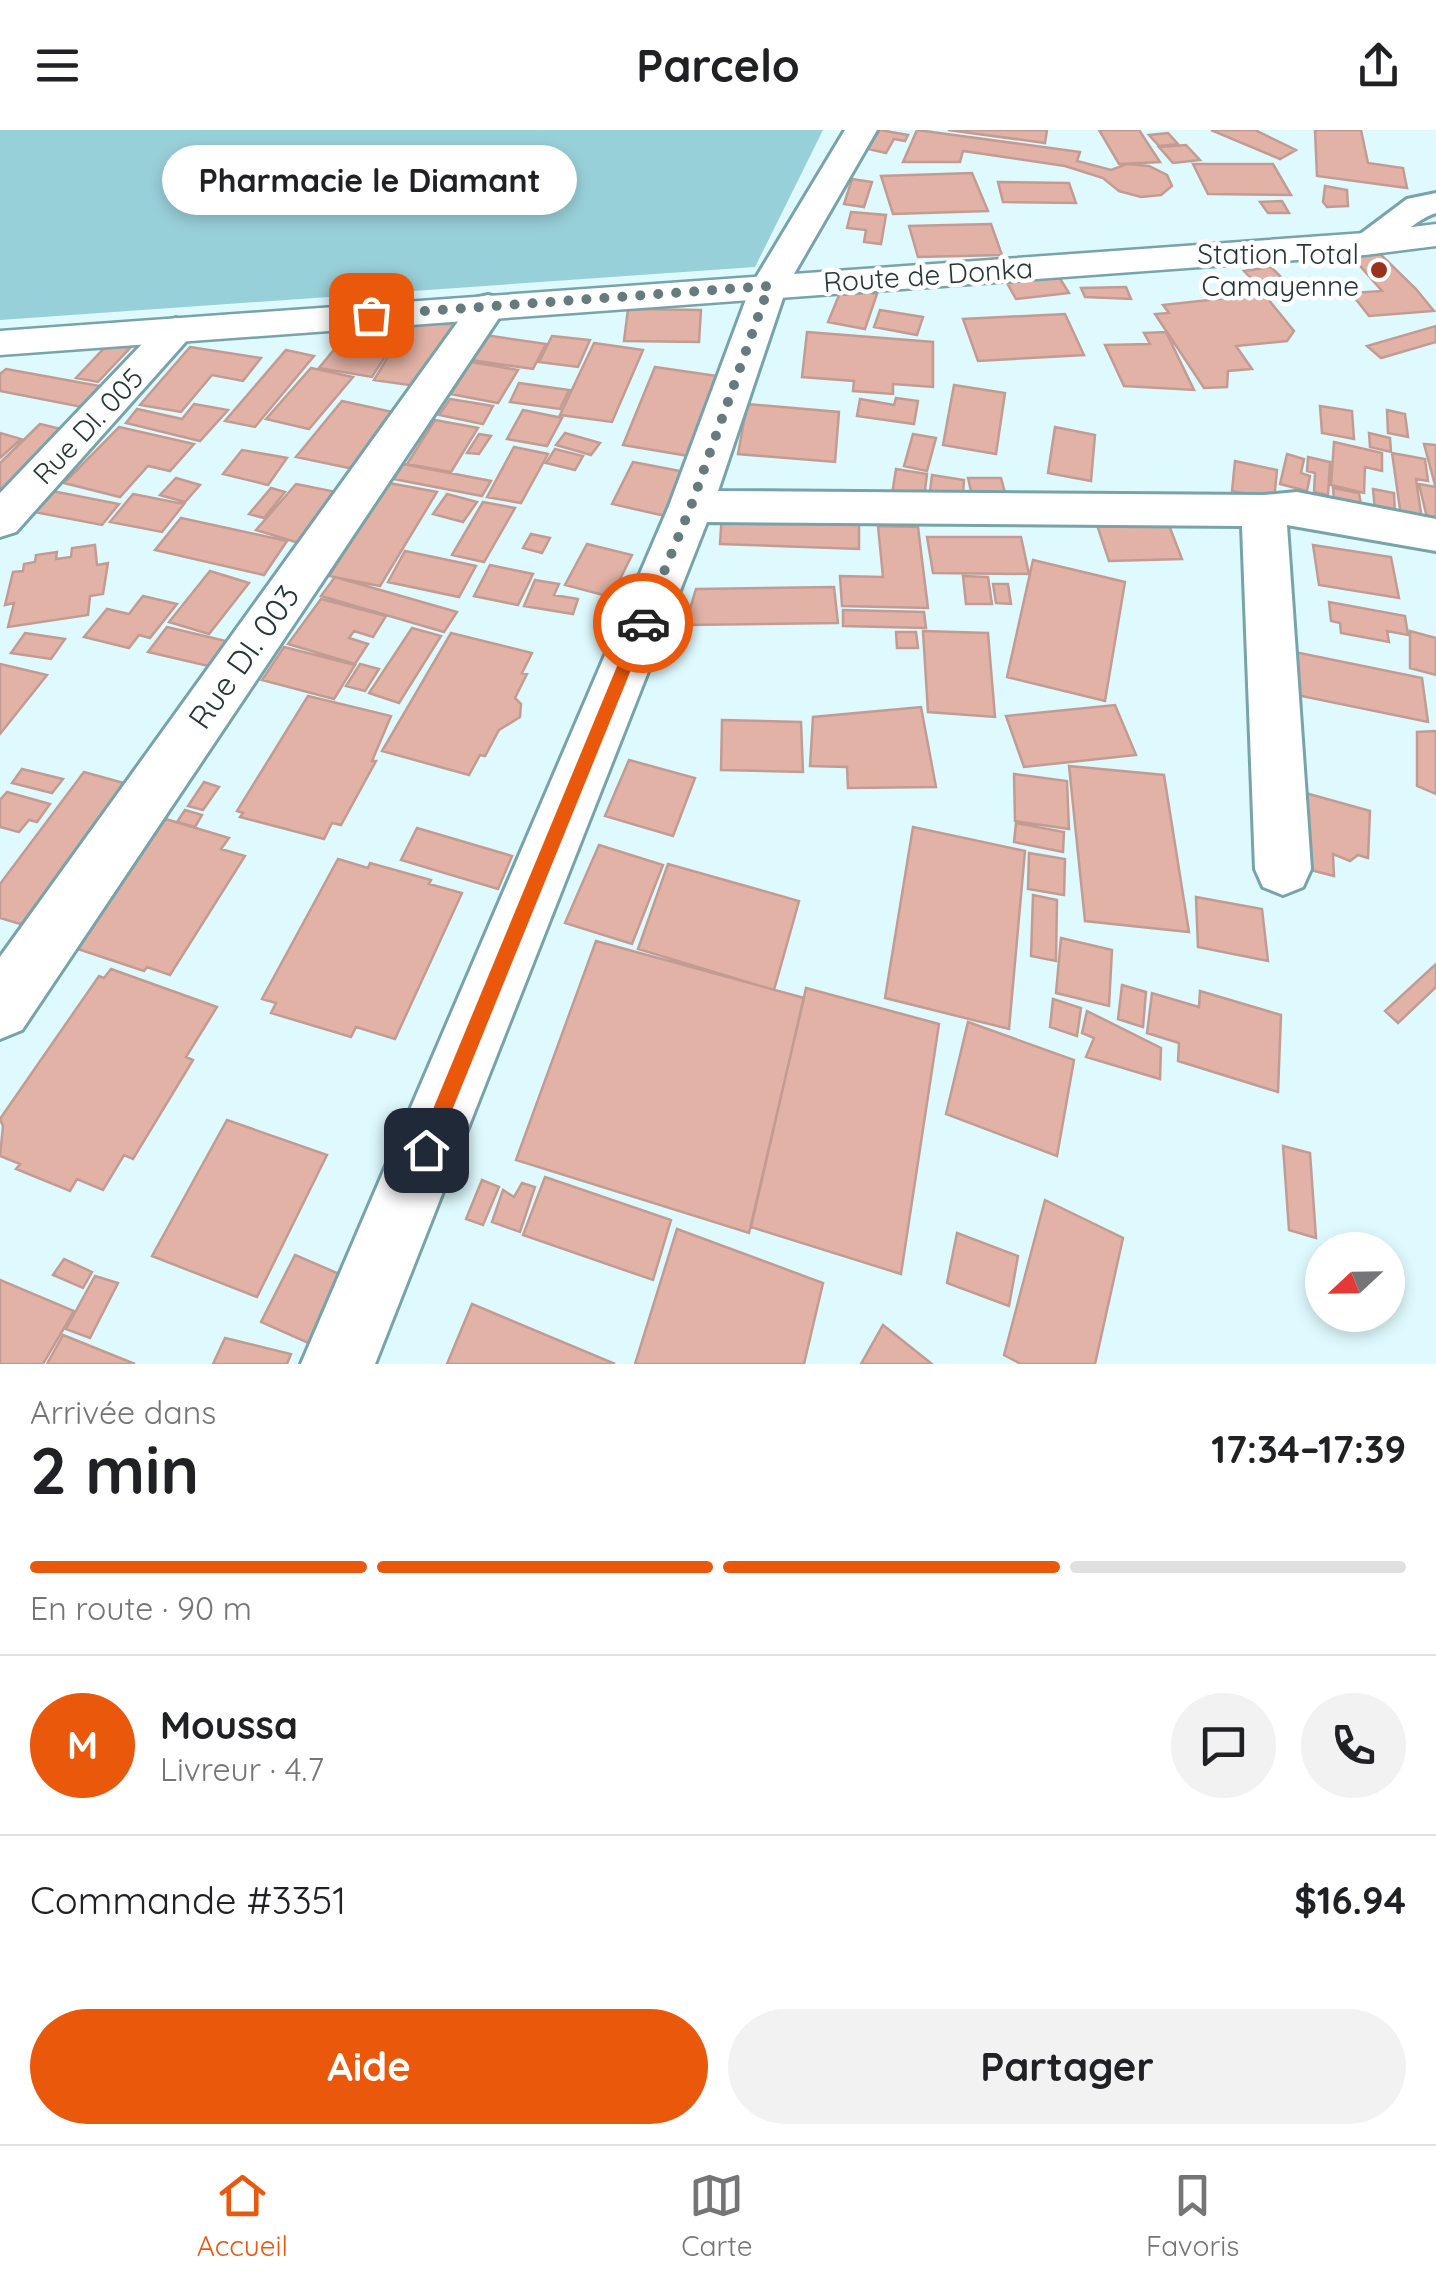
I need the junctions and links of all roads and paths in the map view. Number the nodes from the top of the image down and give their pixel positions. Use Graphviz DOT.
graph roads {
  1 [pos="861,130"];
  2 [pos="1436,203"];
  3 [pos="1436,235"];
  4 [pos="1365,244"];
  5 [pos="769,286"];
  6 [pos="488,306"];
  7 [pos="176,330"];
  8 [pos="0,344"];
  9 [pos="691,506"];
  10 [pos="1264,511"];
  11 [pos="0,521"];
  12 [pos="1436,535"];
  13 [pos="1282,869"];
  14 [pos="0,1009"];
  15 [pos="338,1364"];
  1 -- 5 [label="street"];
  2 -- 4 [label="street"];
  3 -- 4 [label="main road, Route de Donka"];
  4 -- 5 [label="main road, Route de Donka"];
  5 -- 6 [label="main road, Route de Donka"];
  5 -- 9 [label="street"];
  6 -- 7 [label="main road, Route de Donka"];
  6 -- 14 [label="street, Rue DI. 003"];
  7 -- 8 [label="main road, Route de Donka"];
  7 -- 11 [label="street, Rue DI. 005"];
  9 -- 10 [label="street"];
  9 -- 15 [label="street"];
  10 -- 12 [label="street"];
  10 -- 13 [label="street"];
}
